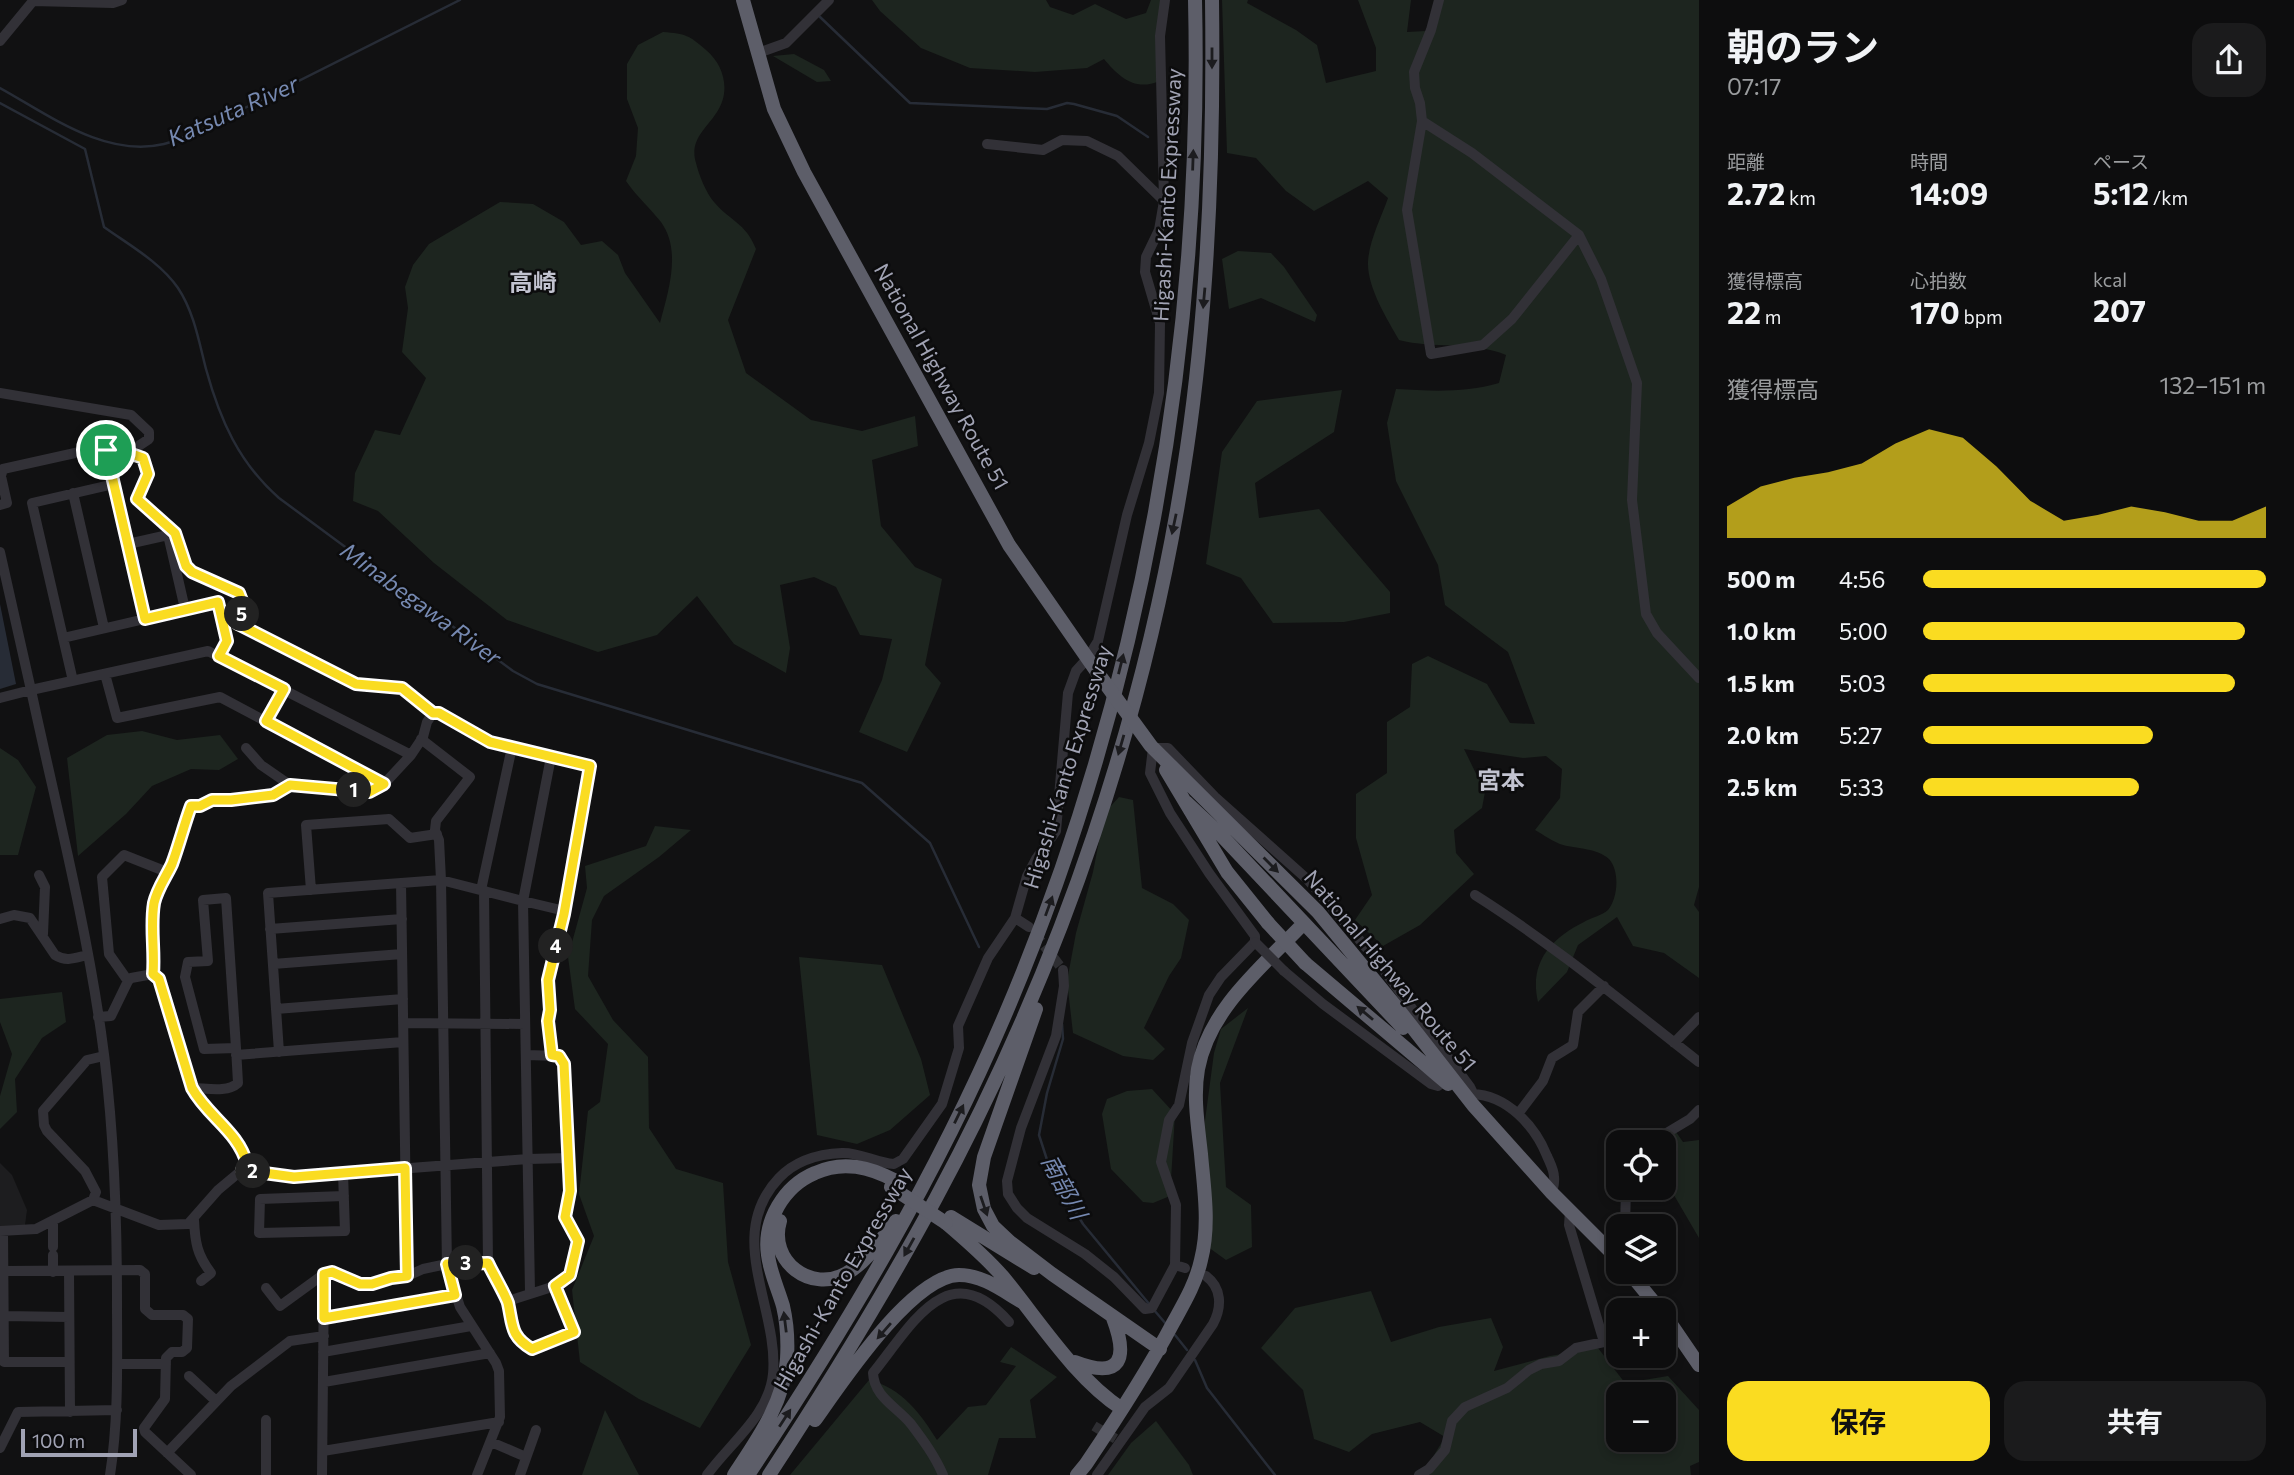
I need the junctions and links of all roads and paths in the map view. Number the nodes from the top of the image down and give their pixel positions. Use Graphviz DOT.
graph roads {
  1 [pos="33,0"];
  2 [pos="122,0"];
  3 [pos="743,0"];
  4 [pos="829,0"];
  5 [pos="1166,0"];
  6 [pos="1195,0"];
  7 [pos="1212,0"];
  8 [pos="1439,0"];
  9 [pos="78,1"];
  10 [pos="0,41"];
  11 [pos="758,53"];
  12 [pos="1422,121"];
  13 [pos="987,144"];
  14 [pos="1164,201"];
  15 [pos="1579,235"];
  16 [pos="0,393"];
  17 [pos="106,450"];
  18 [pos="133,454"];
  19 [pos="114,484"];
  20 [pos="73,493"];
  21 [pos="0,505"];
  22 [pos="128,544"];
  23 [pos="0,552"];
  24 [pos="185,610"];
  25 [pos="145,619"];
  26 [pos="104,628"];
  27 [pos="63,638"];
  28 [pos="219,656"];
  29 [pos="1087,659"];
  30 [pos="105,674"];
  31 [pos="1699,678"];
  32 [pos="73,681"];
  33 [pos="284,689"];
  34 [pos="31,690"];
  35 [pos="0,698"];
  36 [pos="433,713"];
  37 [pos="266,721"];
  38 [pos="421,739"];
  39 [pos="512,747"];
  40 [pos="1152,747"];
  41 [pos="246,748"];
  42 [pos="411,755"];
  43 [pos="551,757"];
  44 [pos="1175,770"];
  45 [pos="384,784"];
  46 [pos="290,785"];
  47 [pos="1186,802"];
  48 [pos="1219,833"];
  49 [pos="437,834"];
  50 [pos="167,872"];
  51 [pos="39,875"];
  52 [pos="441,880"];
  53 [pos="401,883"];
  54 [pos="311,890"];
  55 [pos="483,890"];
  56 [pos="1475,895"];
  57 [pos="523,901"];
  58 [pos="565,911"];
  59 [pos="1015,918"];
  60 [pos="0,919"];
  61 [pos="402,919"];
  62 [pos="1303,924"];
  63 [pos="1029,927"];
  64 [pos="270,929"];
  65 [pos="1058,931"];
  66 [pos="43,935"];
  67 [pos="1255,942"];
  68 [pos="402,954"];
  69 [pos="88,955"];
  70 [pos="273,964"];
  71 [pos="1063,970"];
  72 [pos="153,974"];
  73 [pos="128,981"];
  74 [pos="1604,986"];
  75 [pos="402,999"];
  76 [pos="276,1009"];
  77 [pos="1387,1013"];
  78 [pos="99,1017"];
  79 [pos="1699,1017"];
  80 [pos="403,1023"];
  81 [pos="443,1023"];
  82 [pos="485,1023"];
  83 [pos="525,1024"];
  84 [pos="403,1042"];
  85 [pos="1424,1042"];
  86 [pos="1674,1043"];
  87 [pos="236,1051"];
  88 [pos="279,1052"];
  89 [pos="526,1055"];
  90 [pos="552,1055"];
  91 [pos="104,1056"];
  92 [pos="1699,1062"];
  93 [pos="1441,1077"];
  94 [pos="192,1088"];
  95 [pos="1471,1099"];
  96 [pos="1699,1110"];
  97 [pos="1518,1114"];
  98 [pos="1672,1130"];
  99 [pos="947,1139"];
  100 [pos="568,1158"];
  101 [pos="528,1159"];
  102 [pos="487,1162"];
  103 [pos="445,1165"];
  104 [pos="405,1168"];
  105 [pos="242,1170"];
  106 [pos="344,1173"];
  107 [pos="894,1184"];
  108 [pos="1552,1193"];
  109 [pos="344,1196"];
  110 [pos="93,1200"];
  111 [pos="117,1210"];
  112 [pos="1570,1211"];
  113 [pos="194,1220"];
  114 [pos="948,1220"];
  115 [pos="53,1222"];
  116 [pos="1,1231"];
  117 [pos="1606,1247"];
  118 [pos="488,1263"];
  119 [pos="447,1264"];
  120 [pos="5,1271"];
  121 [pos="117,1271"];
  122 [pos="53,1272"];
  123 [pos="69,1272"];
  124 [pos="324,1274"];
  125 [pos="1052,1275"];
  126 [pos="407,1276"];
  127 [pos="1206,1276"];
  128 [pos="201,1281"];
  129 [pos="1639,1284"];
  130 [pos="555,1286"];
  131 [pos="266,1287"];
  132 [pos="530,1292"];
  133 [pos="455,1295"];
  134 [pos="1651,1298"];
  135 [pos="508,1301"];
  136 [pos="1022,1302"];
  137 [pos="4,1316"];
  138 [pos="1112,1316"];
  139 [pos="69,1317"];
  140 [pos="324,1318"];
  141 [pos="1009,1322"];
  142 [pos="471,1326"];
  143 [pos="1676,1332"];
  144 [pos="324,1336"];
  145 [pos="1160,1349"];
  146 [pos="323,1352"];
  147 [pos="489,1353"];
  148 [pos="1071,1361"];
  149 [pos="69,1362"];
  150 [pos="117,1364"];
  151 [pos="166,1364"];
  152 [pos="1699,1365"];
  153 [pos="189,1376"];
  154 [pos="324,1382"];
  155 [pos="216,1402"];
  156 [pos="1122,1409"];
  157 [pos="117,1410"];
  158 [pos="70,1412"];
  159 [pos="266,1420"];
  160 [pos="499,1422"];
  161 [pos="536,1430"];
  162 [pos="491,1442"];
  163 [pos="0,1448"];
  164 [pos="323,1451"];
  165 [pos="167,1453"];
  166 [pos="526,1457"];
  167 [pos="110,1475"];
  168 [pos="191,1475"];
  169 [pos="266,1475"];
  170 [pos="322,1475"];
  171 [pos="477,1475"];
  172 [pos="520,1475"];
  173 [pos="707,1475"];
  174 [pos="734,1475"];
  175 [pos="748,1475"];
  176 [pos="769,1475"];
  177 [pos="776,1475"];
  178 [pos="943,1475"];
  179 [pos="1077,1475"];
  180 [pos="1097,1475"];
  181 [pos="1419,1475"];
  1 -- 9 [label="street"];
  1 -- 10 [label="street"];
  2 -- 9 [label="street"];
  3 -- 11 [label="highway, National Highway Route 51"];
  4 -- 11 [label="street"];
  5 -- 14 [label="street"];
  99 -- 6 [label="highway, Higashi-Kanto Expressway, one-way"];
  7 -- 65 [label="highway, Higashi-Kanto Expressway, one-way"];
  8 -- 12 [label="street"];
  11 -- 29 [label="highway, National Highway Route 51"];
  12 -- 15 [label="street"];
  12 -- 15 [label="street"];
  13 -- 14 [label="street"];
  14 -- 29 [label="street"];
  15 -- 31 [label="street"];
  16 -- 18 [label="street"];
  17 -- 18 [label="street"];
  17 -- 19 [label="street"];
  17 -- 21 [label="street"];
  18 -- 36 [label="street"];
  19 -- 20 [label="street"];
  19 -- 22 [label="street"];
  20 -- 26 [label="street"];
  20 -- 27 [label="street"];
  22 -- 24 [label="street"];
  22 -- 25 [label="street"];
  23 -- 34 [label="street"];
  24 -- 25 [label="street"];
  24 -- 28 [label="street"];
  25 -- 26 [label="street"];
  26 -- 27 [label="street"];
  27 -- 32 [label="street"];
  28 -- 30 [label="street"];
  28 -- 33 [label="street"];
  29 -- 40 [label="highway, National Highway Route 51, bridge"];
  29 -- 59 [label="street"];
  30 -- 32 [label="street"];
  30 -- 37 [label="street"];
  32 -- 34 [label="street"];
  33 -- 37 [label="street"];
  33 -- 42 [label="street"];
  34 -- 35 [label="street"];
  34 -- 69 [label="street"];
  36 -- 38 [label="street"];
  36 -- 39 [label="street"];
  37 -- 45 [label="street"];
  38 -- 42 [label="street"];
  38 -- 49 [label="street"];
  39 -- 43 [label="street"];
  39 -- 55 [label="street"];
  40 -- 44 [label="highway, National Highway Route 51"];
  40 -- 47 [label="highway, National Highway Route 51"];
  40 -- 67 [label="street"];
  40 -- 95 [label="street"];
  41 -- 46 [label="street"];
  42 -- 45 [label="street"];
  43 -- 57 [label="street"];
  43 -- 58 [label="street"];
  44 -- 48 [label="highway"];
  44 -- 85 [label="highway, National Highway Route 51, one-way"];
  45 -- 46 [label="street"];
  46 -- 50 [label="street"];
  47 -- 48 [label="highway"];
  93 -- 47 [label="highway, National Highway Route 51, one-way, bridge"];
  48 -- 62 [label="highway"];
  49 -- 52 [label="street"];
  49 -- 54 [label="street"];
  50 -- 72 [label="street"];
  50 -- 73 [label="street"];
  51 -- 66 [label="street"];
  52 -- 53 [label="street"];
  52 -- 55 [label="street"];
  52 -- 81 [label="street"];
  53 -- 54 [label="street"];
  53 -- 61 [label="street"];
  54 -- 64 [label="street"];
  55 -- 57 [label="street"];
  55 -- 82 [label="street"];
  56 -- 74 [label="street"];
  57 -- 58 [label="street"];
  57 -- 83 [label="street"];
  58 -- 90 [label="street"];
  59 -- 63 [label="street"];
  59 -- 173 [label="street"];
  60 -- 66 [label="street"];
  61 -- 64 [label="street"];
  61 -- 68 [label="street"];
  62 -- 77 [label="highway"];
  62 -- 145 [label="highway"];
  64 -- 70 [label="street"];
  65 -- 125 [label="highway, one-way"];
  65 -- 176 [label="highway, Higashi-Kanto Expressway, one-way"];
  66 -- 69 [label="street"];
  67 -- 71 [label="street"];
  67 -- 93 [label="street, bridge"];
  68 -- 70 [label="street"];
  68 -- 75 [label="street"];
  69 -- 78 [label="street"];
  70 -- 76 [label="street"];
  72 -- 73 [label="street"];
  72 -- 94 [label="street"];
  73 -- 78 [label="street"];
  74 -- 86 [label="street"];
  74 -- 97 [label="street"];
  75 -- 76 [label="street"];
  75 -- 80 [label="street"];
  76 -- 88 [label="street"];
  77 -- 85 [label="highway"];
  77 -- 93 [label="highway"];
  78 -- 91 [label="street"];
  79 -- 86 [label="street"];
  80 -- 81 [label="street"];
  80 -- 84 [label="street"];
  81 -- 82 [label="street"];
  81 -- 103 [label="street"];
  82 -- 83 [label="street"];
  82 -- 102 [label="street"];
  83 -- 89 [label="street"];
  84 -- 88 [label="street"];
  84 -- 104 [label="street"];
  85 -- 95 [label="highway, National Highway Route 51"];
  86 -- 92 [label="street"];
  87 -- 87 [label="street"];
  87 -- 88 [label="street"];
  87 -- 94 [label="street"];
  89 -- 90 [label="street"];
  89 -- 101 [label="street"];
  90 -- 100 [label="street"];
  91 -- 110 [label="street"];
  91 -- 111 [label="street"];
  93 -- 95 [label="highway, National Highway Route 51"];
  94 -- 105 [label="street"];
  95 -- 97 [label="street"];
  95 -- 108 [label="highway, National Highway Route 51"];
  96 -- 98 [label="street"];
  97 -- 108 [label="street"];
  99 -- 107 [label="highway"];
  175 -- 99 [label="highway, Higashi-Kanto Expressway, one-way"];
  100 -- 101 [label="street"];
  100 -- 130 [label="street"];
  101 -- 102 [label="street"];
  101 -- 132 [label="street"];
  102 -- 103 [label="street"];
  102 -- 118 [label="street"];
  103 -- 104 [label="street"];
  103 -- 119 [label="street"];
  104 -- 106 [label="street"];
  104 -- 126 [label="street"];
  105 -- 106 [label="street"];
  105 -- 113 [label="street"];
  106 -- 109 [label="street"];
  107 -- 114 [label="highway, bridge"];
  174 -- 107 [label="highway, one-way"];
  108 -- 112 [label="highway, National Highway Route 51"];
  109 -- 109 [label="street"];
  110 -- 111 [label="street"];
  110 -- 115 [label="street"];
  111 -- 113 [label="street"];
  111 -- 121 [label="street"];
  112 -- 117 [label="highway, National Highway Route 51"];
  112 -- 181 [label="street"];
  113 -- 128 [label="street"];
  114 -- 125 [label="highway"];
  114 -- 136 [label="highway"];
  115 -- 116 [label="street"];
  115 -- 122 [label="street"];
  116 -- 120 [label="street"];
  118 -- 119 [label="street"];
  118 -- 135 [label="street"];
  119 -- 126 [label="street"];
  119 -- 133 [label="street"];
  120 -- 122 [label="street"];
  120 -- 137 [label="street"];
  121 -- 123 [label="street"];
  121 -- 150 [label="street"];
  121 -- 151 [label="street"];
  122 -- 123 [label="street"];
  123 -- 139 [label="street"];
  124 -- 126 [label="street"];
  124 -- 131 [label="street"];
  124 -- 140 [label="street"];
  125 -- 138 [label="highway"];
  127 -- 180 [label="street"];
  129 -- 134 [label="highway"];
  130 -- 132 [label="street"];
  130 -- 135 [label="street"];
  132 -- 135 [label="street"];
  133 -- 140 [label="street"];
  133 -- 142 [label="street"];
  136 -- 148 [label="highway"];
  136 -- 177 [label="highway, one-way"];
  137 -- 139 [label="street"];
  137 -- 149 [label="street"];
  138 -- 145 [label="highway"];
  138 -- 148 [label="highway"];
  139 -- 149 [label="street"];
  140 -- 144 [label="street"];
  141 -- 178 [label="street"];
  142 -- 146 [label="street"];
  142 -- 147 [label="street"];
  143 -- 152 [label="highway"];
  144 -- 146 [label="street"];
  144 -- 155 [label="street"];
  145 -- 156 [label="highway"];
  146 -- 154 [label="street"];
  147 -- 154 [label="street"];
  147 -- 160 [label="street"];
  148 -- 156 [label="highway"];
  149 -- 158 [label="street"];
  150 -- 151 [label="street"];
  150 -- 157 [label="street"];
  151 -- 165 [label="street"];
  153 -- 155 [label="street"];
  154 -- 164 [label="street"];
  155 -- 165 [label="street"];
  156 -- 179 [label="highway"];
  157 -- 158 [label="street"];
  157 -- 167 [label="street"];
  158 -- 163 [label="street"];
  159 -- 169 [label="street"];
  160 -- 162 [label="street"];
  160 -- 164 [label="street"];
  161 -- 166 [label="street"];
  162 -- 166 [label="street"];
  162 -- 171 [label="street"];
  164 -- 170 [label="street"];
  165 -- 168 [label="street"];
  166 -- 172 [label="street"];
}
